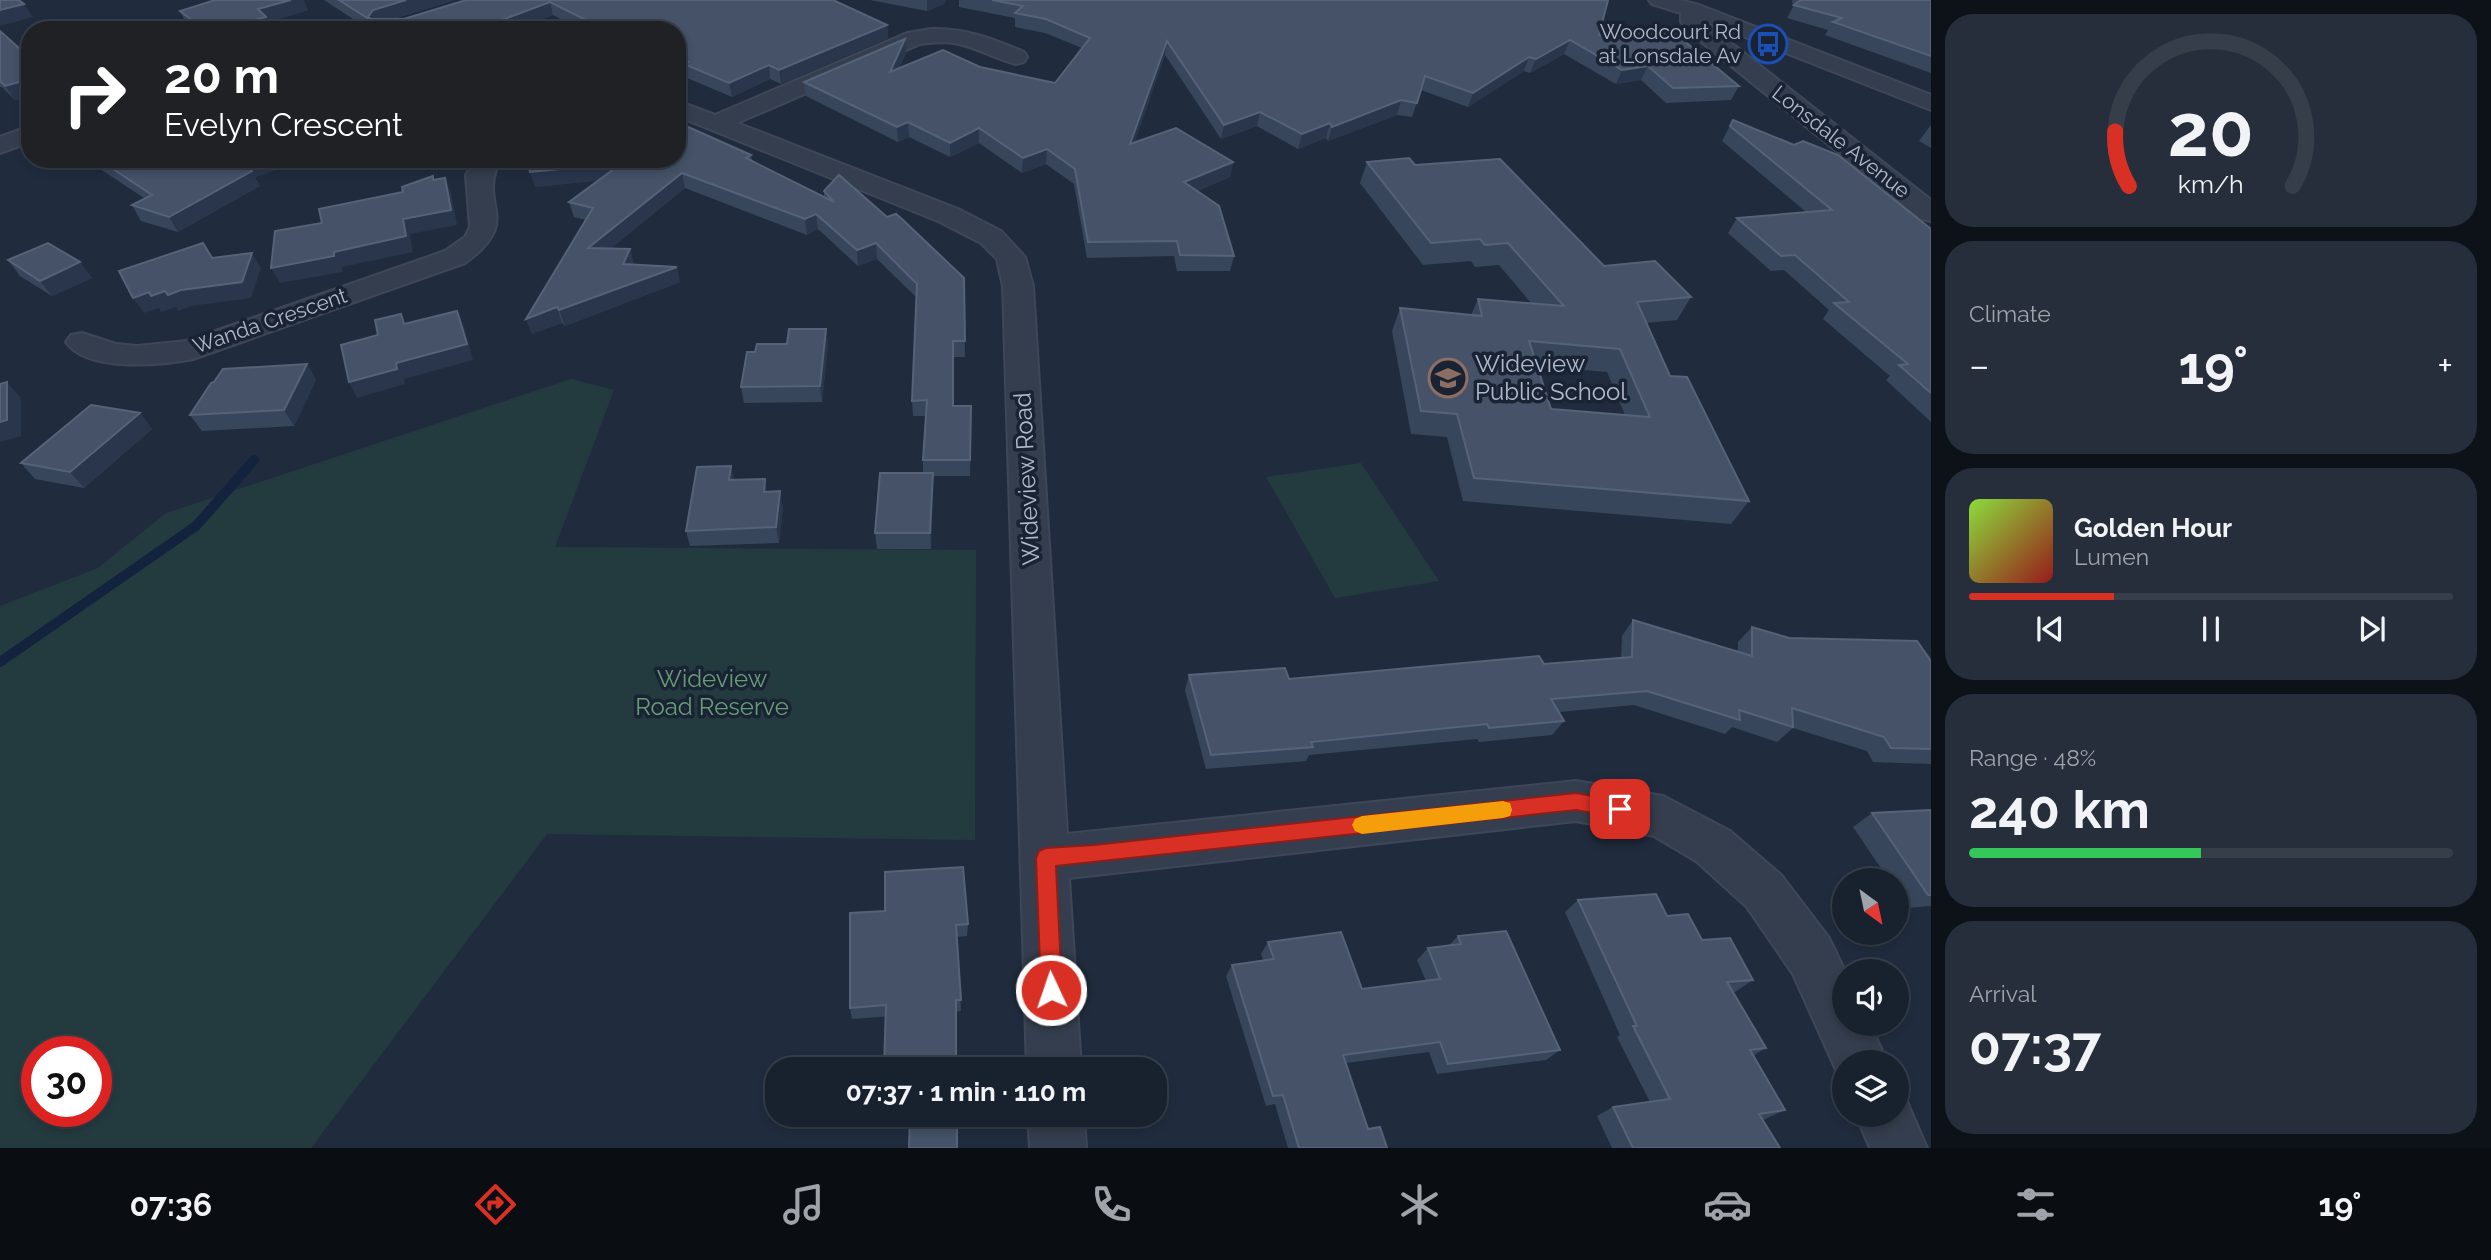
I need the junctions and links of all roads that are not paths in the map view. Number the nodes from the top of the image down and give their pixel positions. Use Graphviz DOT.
graph roads {
  1 [pos="1659,0"];
  2 [pos="1692,9"];
  3 [pos="1772,40"];
  4 [pos="1717,45"];
  5 [pos="1016,57"];
  6 [pos="1931,103"];
  7 [pos="686,111"];
  8 [pos="716,123"];
  9 [pos="17,131"];
  10 [pos="0,146"];
  11 [pos="483,168"];
  12 [pos="1931,214"];
  13 [pos="82,342"];
  14 [pos="1046,858"];
  15 [pos="1854,1050"];
  16 [pos="1054,1057"];
  17 [pos="1057,1127"];
  18 [pos="1889,1127"];
  19 [pos="1058,1148"];
  20 [pos="1899,1148"];
  1 -- 2 [label="street"];
  2 -- 3 [label="street"];
  2 -- 4 [label="street, Lonsdale Avenue"];
  3 -- 4 [label="street"];
  3 -- 6 [label="street"];
  4 -- 12 [label="street, Lonsdale Avenue"];
  5 -- 8 [label="street"];
  7 -- 8 [label="street, Wideview Road"];
  8 -- 14 [label="street, Wideview Road"];
  9 -- 10 [label="street"];
  11 -- 13 [label="street, Wanda Crescent"];
  14 -- 15 [label="street"];
  14 -- 16 [label="street, Wideview Road"];
  17 -- 19 [label="street"];
  18 -- 20 [label="street"];
}
